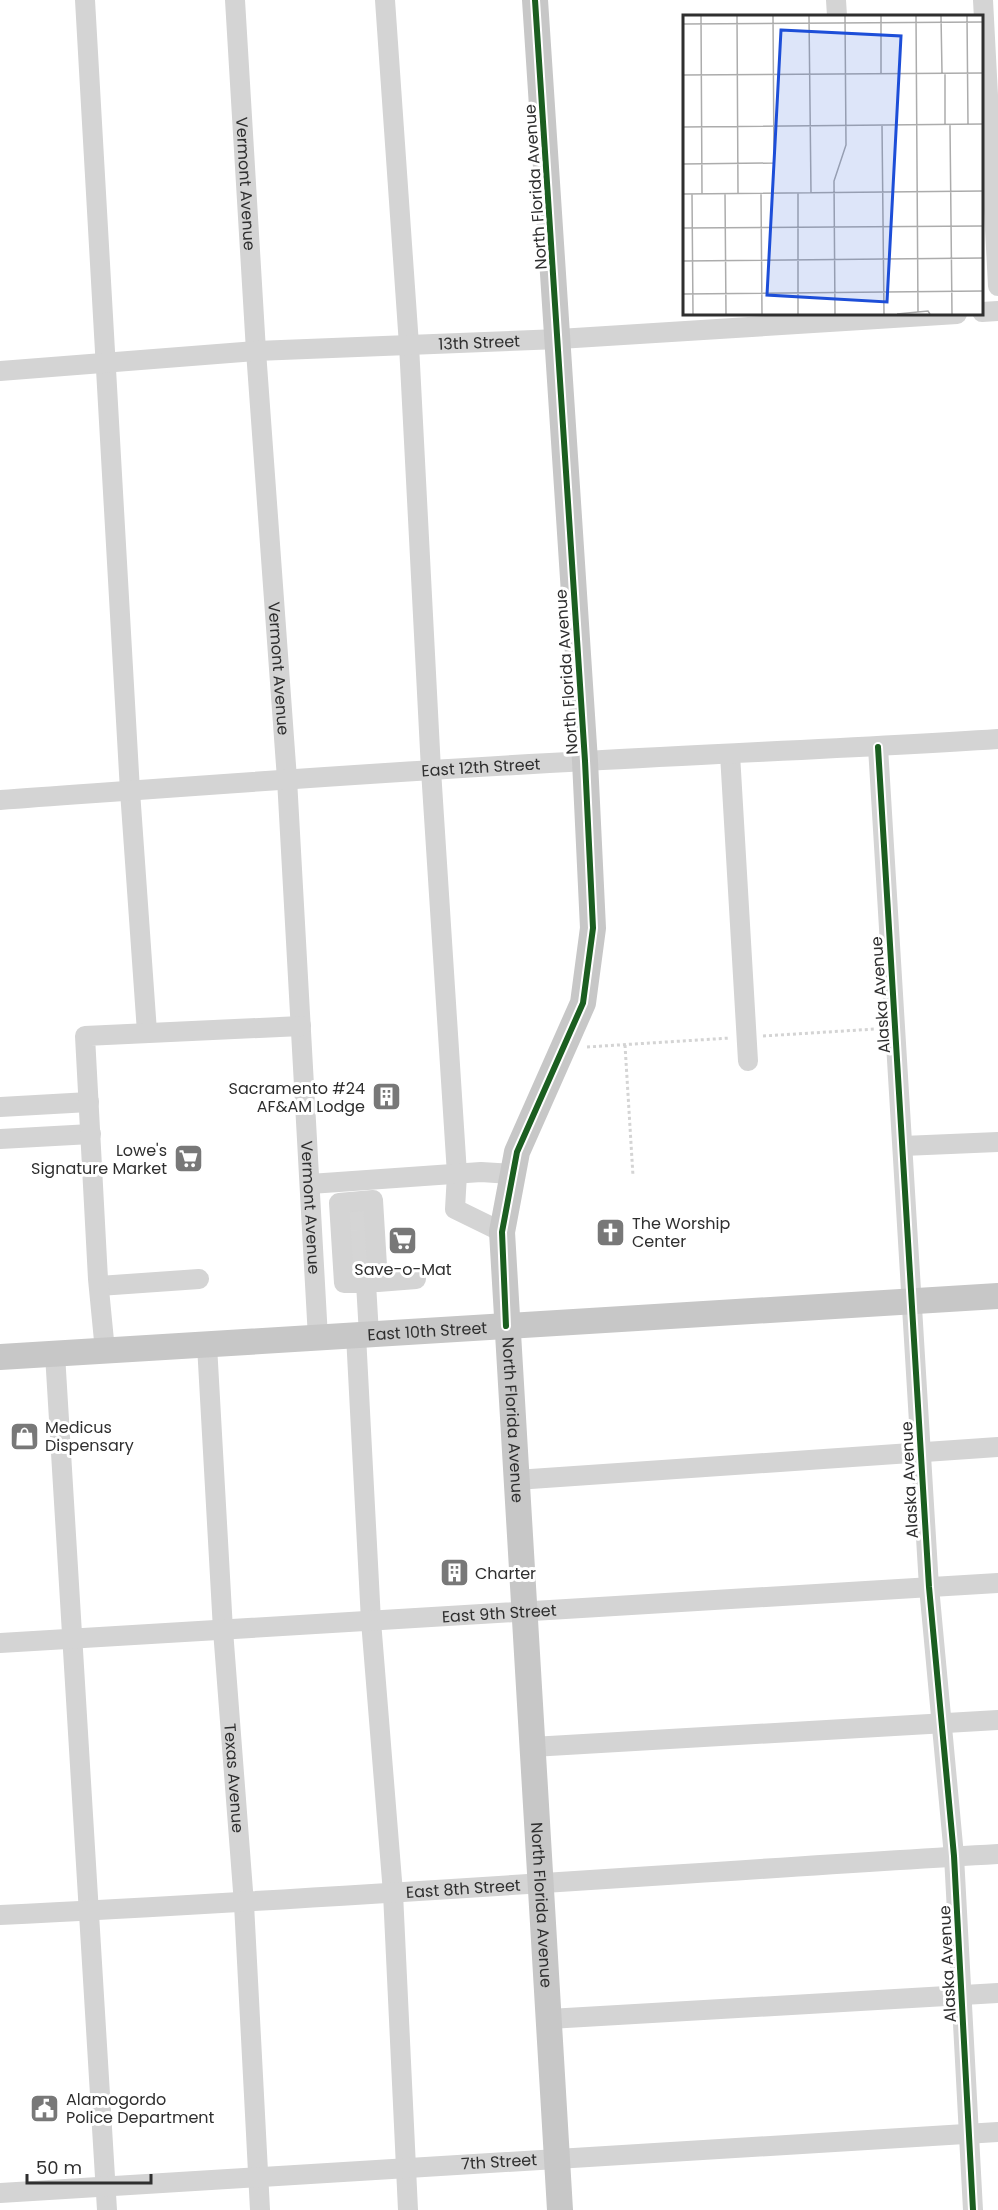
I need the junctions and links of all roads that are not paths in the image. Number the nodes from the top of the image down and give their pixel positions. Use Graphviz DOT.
graph roads {
  1 [pos="85,0"];
  2 [pos="235,0"];
  3 [pos="386,0"];
  4 [pos="535,0"];
  5 [pos="836,0"];
  6 [pos="983,0"];
  7 [pos="837,15"];
  8 [pos="998,286"];
  9 [pos="998,310"];
  10 [pos="983,312"];
  11 [pos="922,315"];
  12 [pos="853,317"];
  13 [pos="559,339"];
  14 [pos="409,345"];
  15 [pos="256,351"];
  16 [pos="105,363"];
  17 [pos="0,371"];
  18 [pos="998,739"];
  19 [pos="878,747"];
  20 [pos="730,754"];
  21 [pos="585,761"];
  22 [pos="431,770"];
  23 [pos="287,779"];
  24 [pos="130,791"];
  25 [pos="0,800"];
  26 [pos="301,1026"];
  27 [pos="147,1032"];
  28 [pos="748,1061"];
  29 [pos="0,1095"];
  30 [pos="89,1102"];
  31 [pos="0,1107"];
  32 [pos="91,1134"];
  33 [pos="0,1139"];
  34 [pos="998,1143"];
  35 [pos="903,1146"];
  36 [pos="457,1174"];
  37 [pos="513,1174"];
  38 [pos="372,1179"];
  39 [pos="338,1182"];
  40 [pos="310,1184"];
  41 [pos="373,1200"];
  42 [pos="311,1210"];
  43 [pos="502,1232"];
  44 [pos="355,1238"];
  45 [pos="315,1273"];
  46 [pos="199,1279"];
  47 [pos="416,1279"];
  48 [pos="372,1282"];
  49 [pos="99,1286"];
  50 [pos="998,1296"];
  51 [pos="912,1301"];
  52 [pos="506,1326"];
  53 [pos="362,1335"];
  54 [pos="318,1338"];
  55 [pos="207,1345"];
  56 [pos="105,1351"];
  57 [pos="55,1354"];
  58 [pos="0,1357"];
  59 [pos="998,1447"];
  60 [pos="921,1451"];
  61 [pos="516,1480"];
  62 [pos="998,1583"];
  63 [pos="929,1587"];
  64 [pos="524,1612"];
  65 [pos="371,1621"];
  66 [pos="224,1630"];
  67 [pos="73,1639"];
  68 [pos="0,1643"];
  69 [pos="998,1720"];
  70 [pos="942,1724"];
  71 [pos="532,1747"];
  72 [pos="998,1854"];
  73 [pos="954,1856"];
  74 [pos="540,1882"];
  75 [pos="393,1893"];
  76 [pos="244,1904"];
  77 [pos="89,1911"];
  78 [pos="0,1915"];
  79 [pos="998,1993"];
  80 [pos="962,1995"];
  81 [pos="549,2019"];
  82 [pos="998,2132"];
  83 [pos="969,2134"];
  84 [pos="557,2159"];
  85 [pos="405,2167"];
  86 [pos="259,2175"];
  87 [pos="105,2186"];
  88 [pos="0,2193"];
  89 [pos="107,2210"];
  90 [pos="260,2210"];
  91 [pos="408,2210"];
  92 [pos="560,2210"];
  93 [pos="973,2210"];
  1 -- 16 [label="street"];
  2 -- 15 [label="street, Vermont Avenue"];
  3 -- 14 [label="street"];
  4 -- 13 [label="main road, North Florida Avenue"];
  5 -- 7 [label="street"];
  6 -- 8 [label="street"];
  9 -- 10 [label="street"];
  11 -- 12 [label="street, 13th Street"];
  12 -- 13 [label="street, 13th Street"];
  13 -- 14 [label="street, 13th Street"];
  13 -- 21 [label="main road, North Florida Avenue"];
  14 -- 15 [label="street, 13th Street"];
  14 -- 22 [label="street"];
  15 -- 16 [label="street, 13th Street"];
  15 -- 23 [label="street, Vermont Avenue"];
  16 -- 17 [label="street, 13th Street"];
  16 -- 24 [label="street"];
  18 -- 19 [label="street, East 12th Street"];
  19 -- 20 [label="street, East 12th Street"];
  19 -- 35 [label="street, Alaska Avenue"];
  20 -- 21 [label="street, East 12th Street"];
  20 -- 28 [label="street"];
  21 -- 22 [label="street, East 12th Street"];
  21 -- 37 [label="main road, North Florida Avenue"];
  22 -- 23 [label="street, East 12th Street"];
  22 -- 36 [label="street"];
  23 -- 24 [label="street, East 12th Street"];
  23 -- 26 [label="street, Vermont Avenue"];
  24 -- 25 [label="street, East 12th Street"];
  24 -- 27 [label="street"];
  26 -- 27 [label="street"];
  26 -- 40 [label="street, Vermont Avenue"];
  27 -- 30 [label="street"];
  29 -- 31 [label="street"];
  30 -- 31 [label="street"];
  30 -- 32 [label="street"];
  32 -- 33 [label="street"];
  32 -- 49 [label="street"];
  34 -- 35 [label="street"];
  35 -- 51 [label="street, Alaska Avenue"];
  36 -- 37 [label="street"];
  36 -- 38 [label="street"];
  36 -- 43 [label="street"];
  37 -- 43 [label="main road, North Florida Avenue"];
  38 -- 39 [label="street"];
  38 -- 41 [label="street"];
  39 -- 40 [label="street"];
  39 -- 44 [label="street"];
  40 -- 42 [label="street, Vermont Avenue"];
  41 -- 44 [label="street"];
  41 -- 44 [label="street"];
  42 -- 44 [label="street"];
  42 -- 45 [label="street, Vermont Avenue"];
  43 -- 52 [label="main road, North Florida Avenue"];
  44 -- 45 [label="street"];
  44 -- 48 [label="street"];
  44 -- 48 [label="street"];
  45 -- 54 [label="street, Vermont Avenue"];
  46 -- 49 [label="street"];
  47 -- 48 [label="street"];
  48 -- 53 [label="street"];
  49 -- 56 [label="street"];
  50 -- 51 [label="main road, East 10th Street"];
  51 -- 52 [label="main road, East 10th Street"];
  51 -- 60 [label="street, Alaska Avenue"];
  52 -- 53 [label="main road, East 10th Street"];
  52 -- 61 [label="main road, North Florida Avenue"];
  53 -- 54 [label="main road, East 10th Street"];
  53 -- 65 [label="street"];
  54 -- 55 [label="main road, East 10th Street"];
  55 -- 56 [label="main road, East 10th Street"];
  55 -- 66 [label="street, Texas Avenue"];
  56 -- 57 [label="main road, East 10th Street"];
  57 -- 58 [label="main road, East 10th Street"];
  57 -- 67 [label="street"];
  59 -- 60 [label="street"];
  60 -- 61 [label="street"];
  60 -- 63 [label="street, Alaska Avenue"];
  61 -- 64 [label="main road, North Florida Avenue"];
  62 -- 63 [label="street, East 9th Street"];
  63 -- 64 [label="street, East 9th Street"];
  63 -- 70 [label="street, Alaska Avenue"];
  64 -- 65 [label="street, East 9th Street"];
  64 -- 71 [label="main road, North Florida Avenue"];
  65 -- 66 [label="street, East 9th Street"];
  65 -- 75 [label="street"];
  66 -- 67 [label="street, East 9th Street"];
  66 -- 76 [label="street, Texas Avenue"];
  67 -- 68 [label="street, East 9th Street"];
  67 -- 77 [label="street"];
  69 -- 70 [label="street"];
  70 -- 71 [label="street"];
  70 -- 73 [label="street, Alaska Avenue"];
  71 -- 74 [label="main road, North Florida Avenue"];
  72 -- 73 [label="street, East 8th Street"];
  73 -- 74 [label="street, East 8th Street"];
  73 -- 80 [label="street, Alaska Avenue"];
  74 -- 75 [label="street, East 8th Street"];
  74 -- 81 [label="main road, North Florida Avenue"];
  75 -- 76 [label="street, East 8th Street"];
  75 -- 85 [label="street"];
  76 -- 77 [label="street, East 8th Street"];
  76 -- 86 [label="street, Texas Avenue"];
  77 -- 78 [label="street, East 8th Street"];
  77 -- 87 [label="street"];
  79 -- 80 [label="street"];
  80 -- 81 [label="street"];
  80 -- 83 [label="street, Alaska Avenue"];
  81 -- 84 [label="main road, North Florida Avenue"];
  82 -- 83 [label="street, 7th Street"];
  83 -- 84 [label="street, 7th Street"];
  83 -- 93 [label="street, Alaska Avenue"];
  84 -- 85 [label="street, 7th Street"];
  84 -- 92 [label="main road, North Florida Avenue"];
  85 -- 86 [label="street, 7th Street"];
  85 -- 91 [label="street"];
  86 -- 87 [label="street, 7th Street"];
  86 -- 90 [label="street, Texas Avenue"];
  87 -- 88 [label="street, 7th Street"];
  87 -- 89 [label="street"];
}
